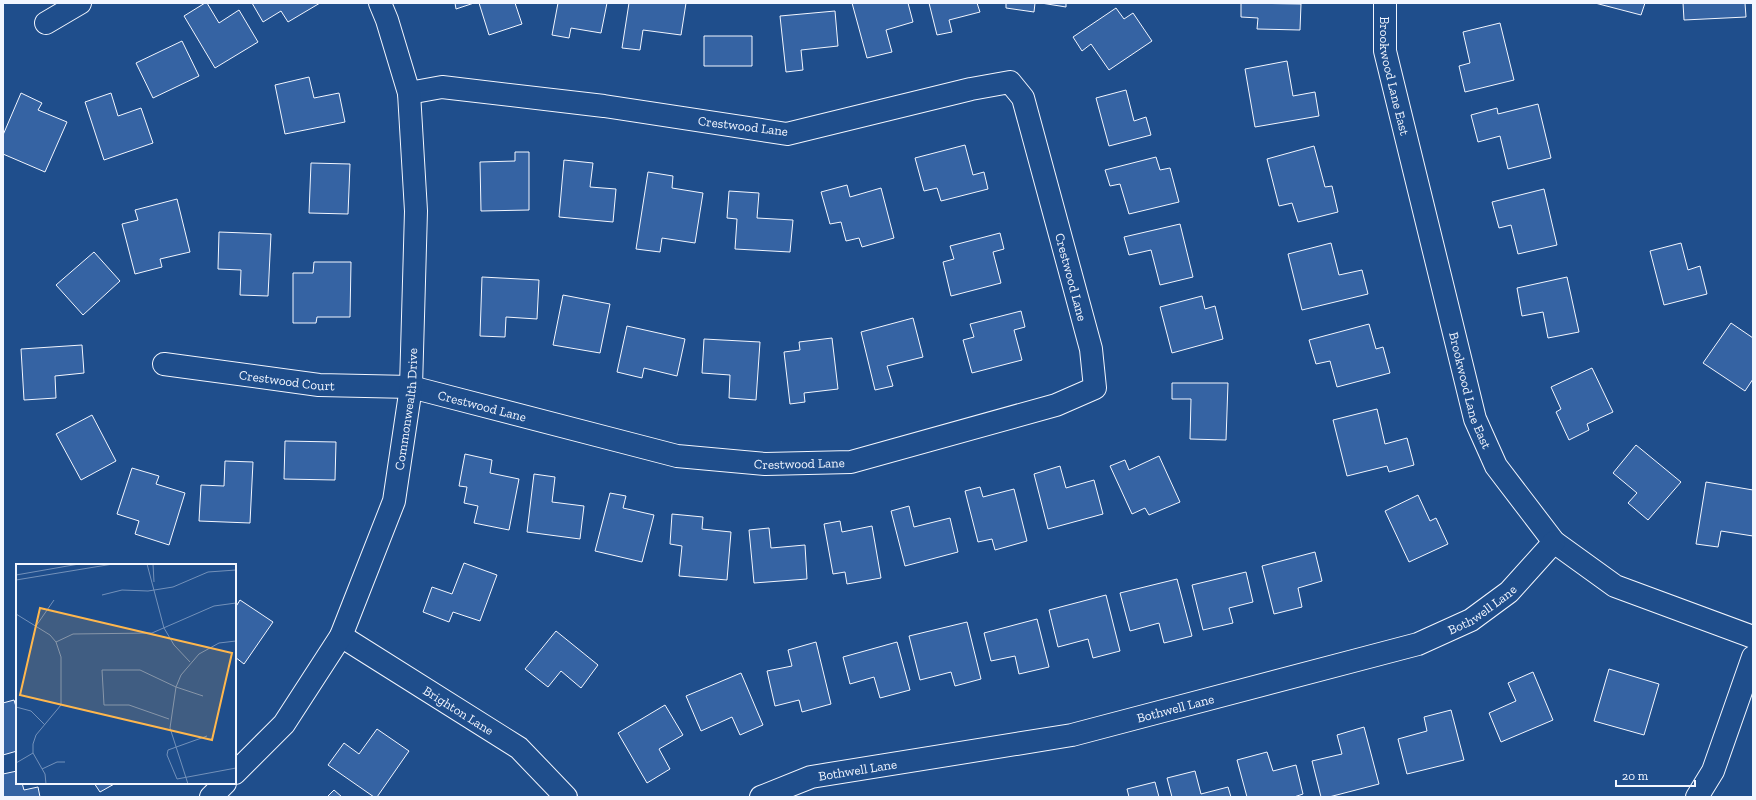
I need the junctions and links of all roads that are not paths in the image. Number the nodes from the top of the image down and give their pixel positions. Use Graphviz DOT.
graph roads {
  1 [pos="80,3"];
  2 [pos="380,3"];
  3 [pos="1385,3"];
  4 [pos="46,23"];
  5 [pos="409,93"];
  6 [pos="164,364"];
  7 [pos="412,387"];
  8 [pos="1554,542"];
  9 [pos="341,636"];
  10 [pos="1753,636"];
  11 [pos="1753,657"];
  12 [pos="236,772"];
  13 [pos="224,784"];
  14 [pos="212,797"];
  15 [pos="566,797"];
  16 [pos="761,797"];
  17 [pos="1697,797"];
  1 -- 4 [label="street"];
  2 -- 5 [label="street, Commonwealth Drive"];
  3 -- 8 [label="street, Brookwood Lane East"];
  5 -- 7 [label="street, Commonwealth Drive"];
  5 -- 7 [label="street, Crestwood Lane"];
  6 -- 7 [label="street, Crestwood Court"];
  7 -- 9 [label="street, Commonwealth Drive"];
  8 -- 10 [label="street, Brookwood Lane East"];
  8 -- 16 [label="street, Bothwell Lane"];
  9 -- 12 [label="street, Commonwealth Drive"];
  9 -- 15 [label="street, Brighton Lane"];
  11 -- 17 [label="street"];
  13 -- 14 [label="street"];
}
